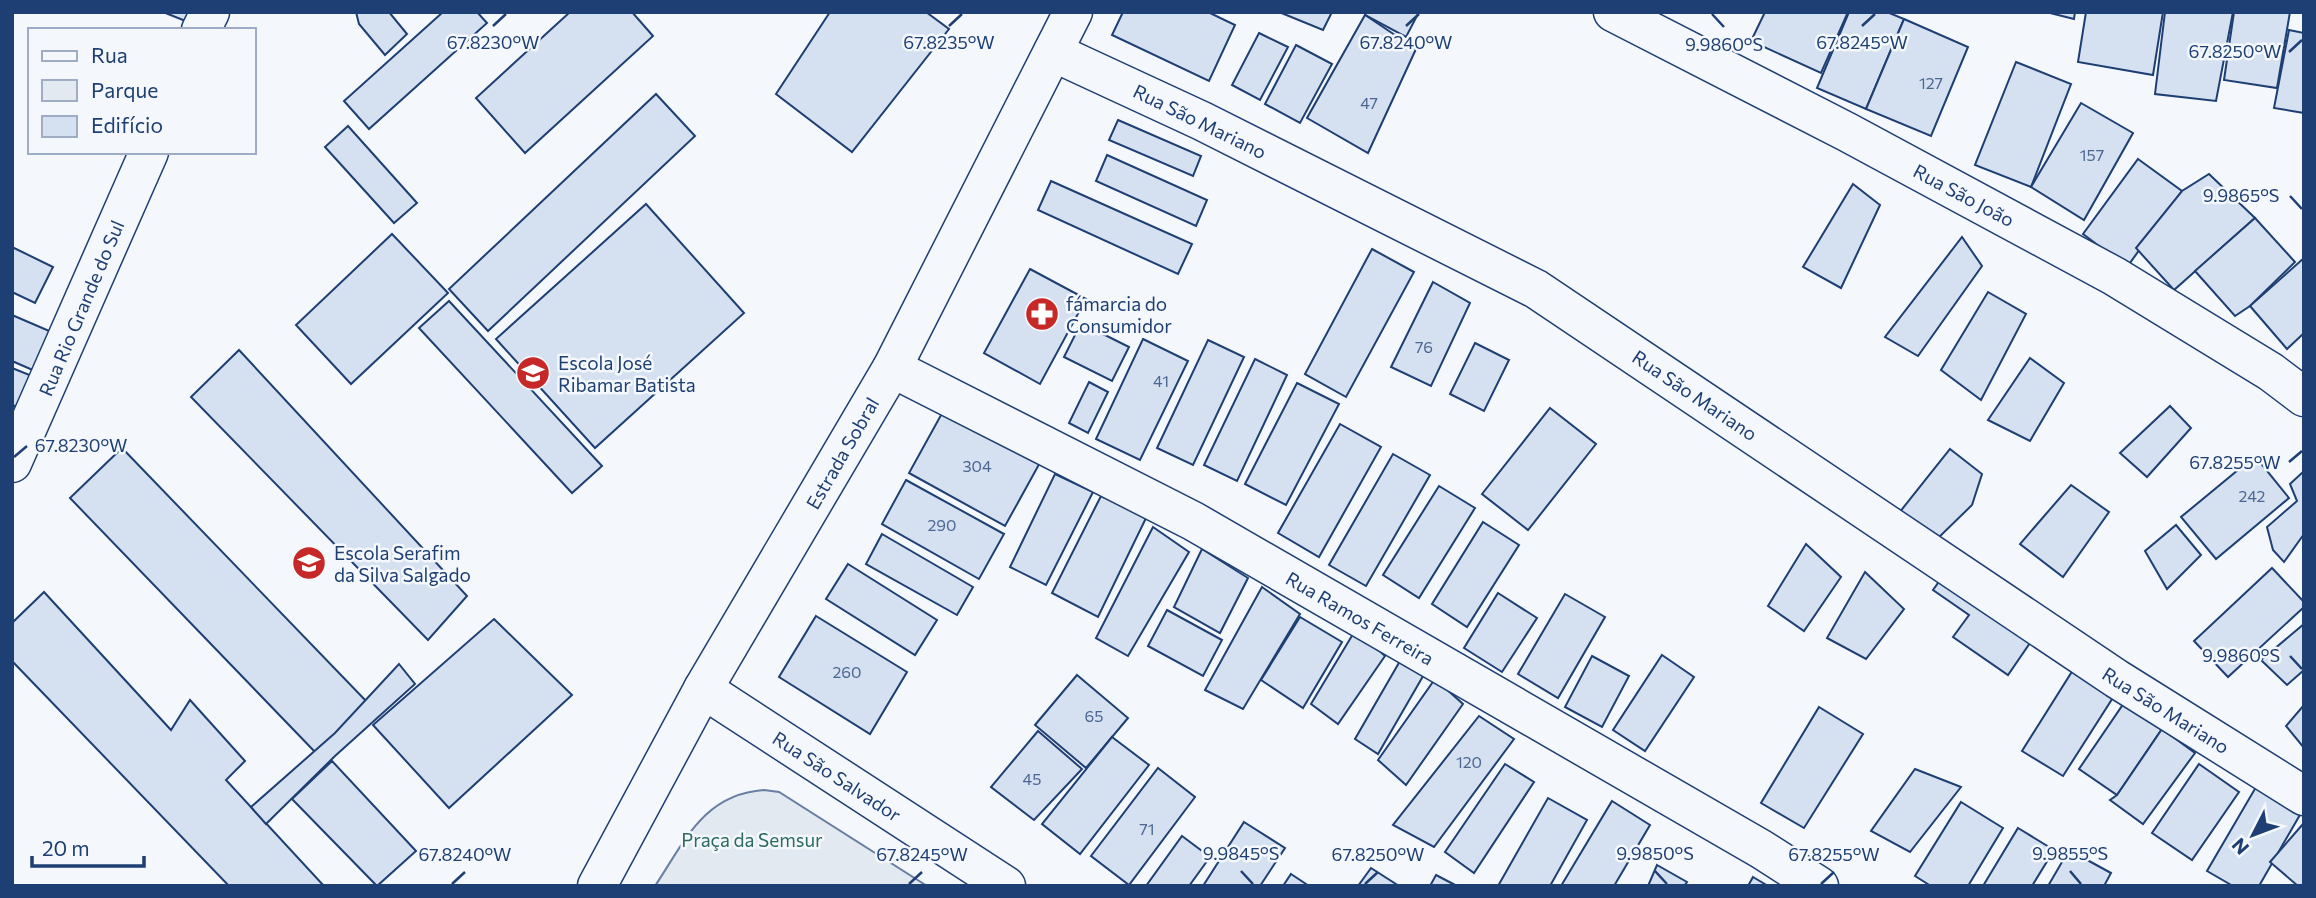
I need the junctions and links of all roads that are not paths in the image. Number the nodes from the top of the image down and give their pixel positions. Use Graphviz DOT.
graph roads {
  1 [pos="210,12"];
  2 [pos="1073,12"];
  3 [pos="1613,12"];
  4 [pos="202,28"];
  5 [pos="1053,52"];
  6 [pos="148,154"];
  7 [pos="892,368"];
  8 [pos="2304,397"];
  9 [pos="12,463"];
  10 [pos="703,690"];
  11 [pos="2304,796"];
  12 [pos="597,886"];
  13 [pos="1006,886"];
  14 [pos="1819,886"];
  1 -- 4 [label="street"];
  2 -- 5 [label="street, Estrada Sobral"];
  3 -- 8 [label="street, Rua São João"];
  5 -- 7 [label="street, Estrada Sobral"];
  5 -- 11 [label="street, Rua São Mariano"];
  6 -- 9 [label="street, Rua Rio Grande do Sul"];
  7 -- 10 [label="street, Estrada Sobral"];
  7 -- 14 [label="street, Rua Ramos Ferreira"];
  10 -- 12 [label="street, Estrada Sobral"];
  10 -- 13 [label="street, Rua São Salvador"];
}
